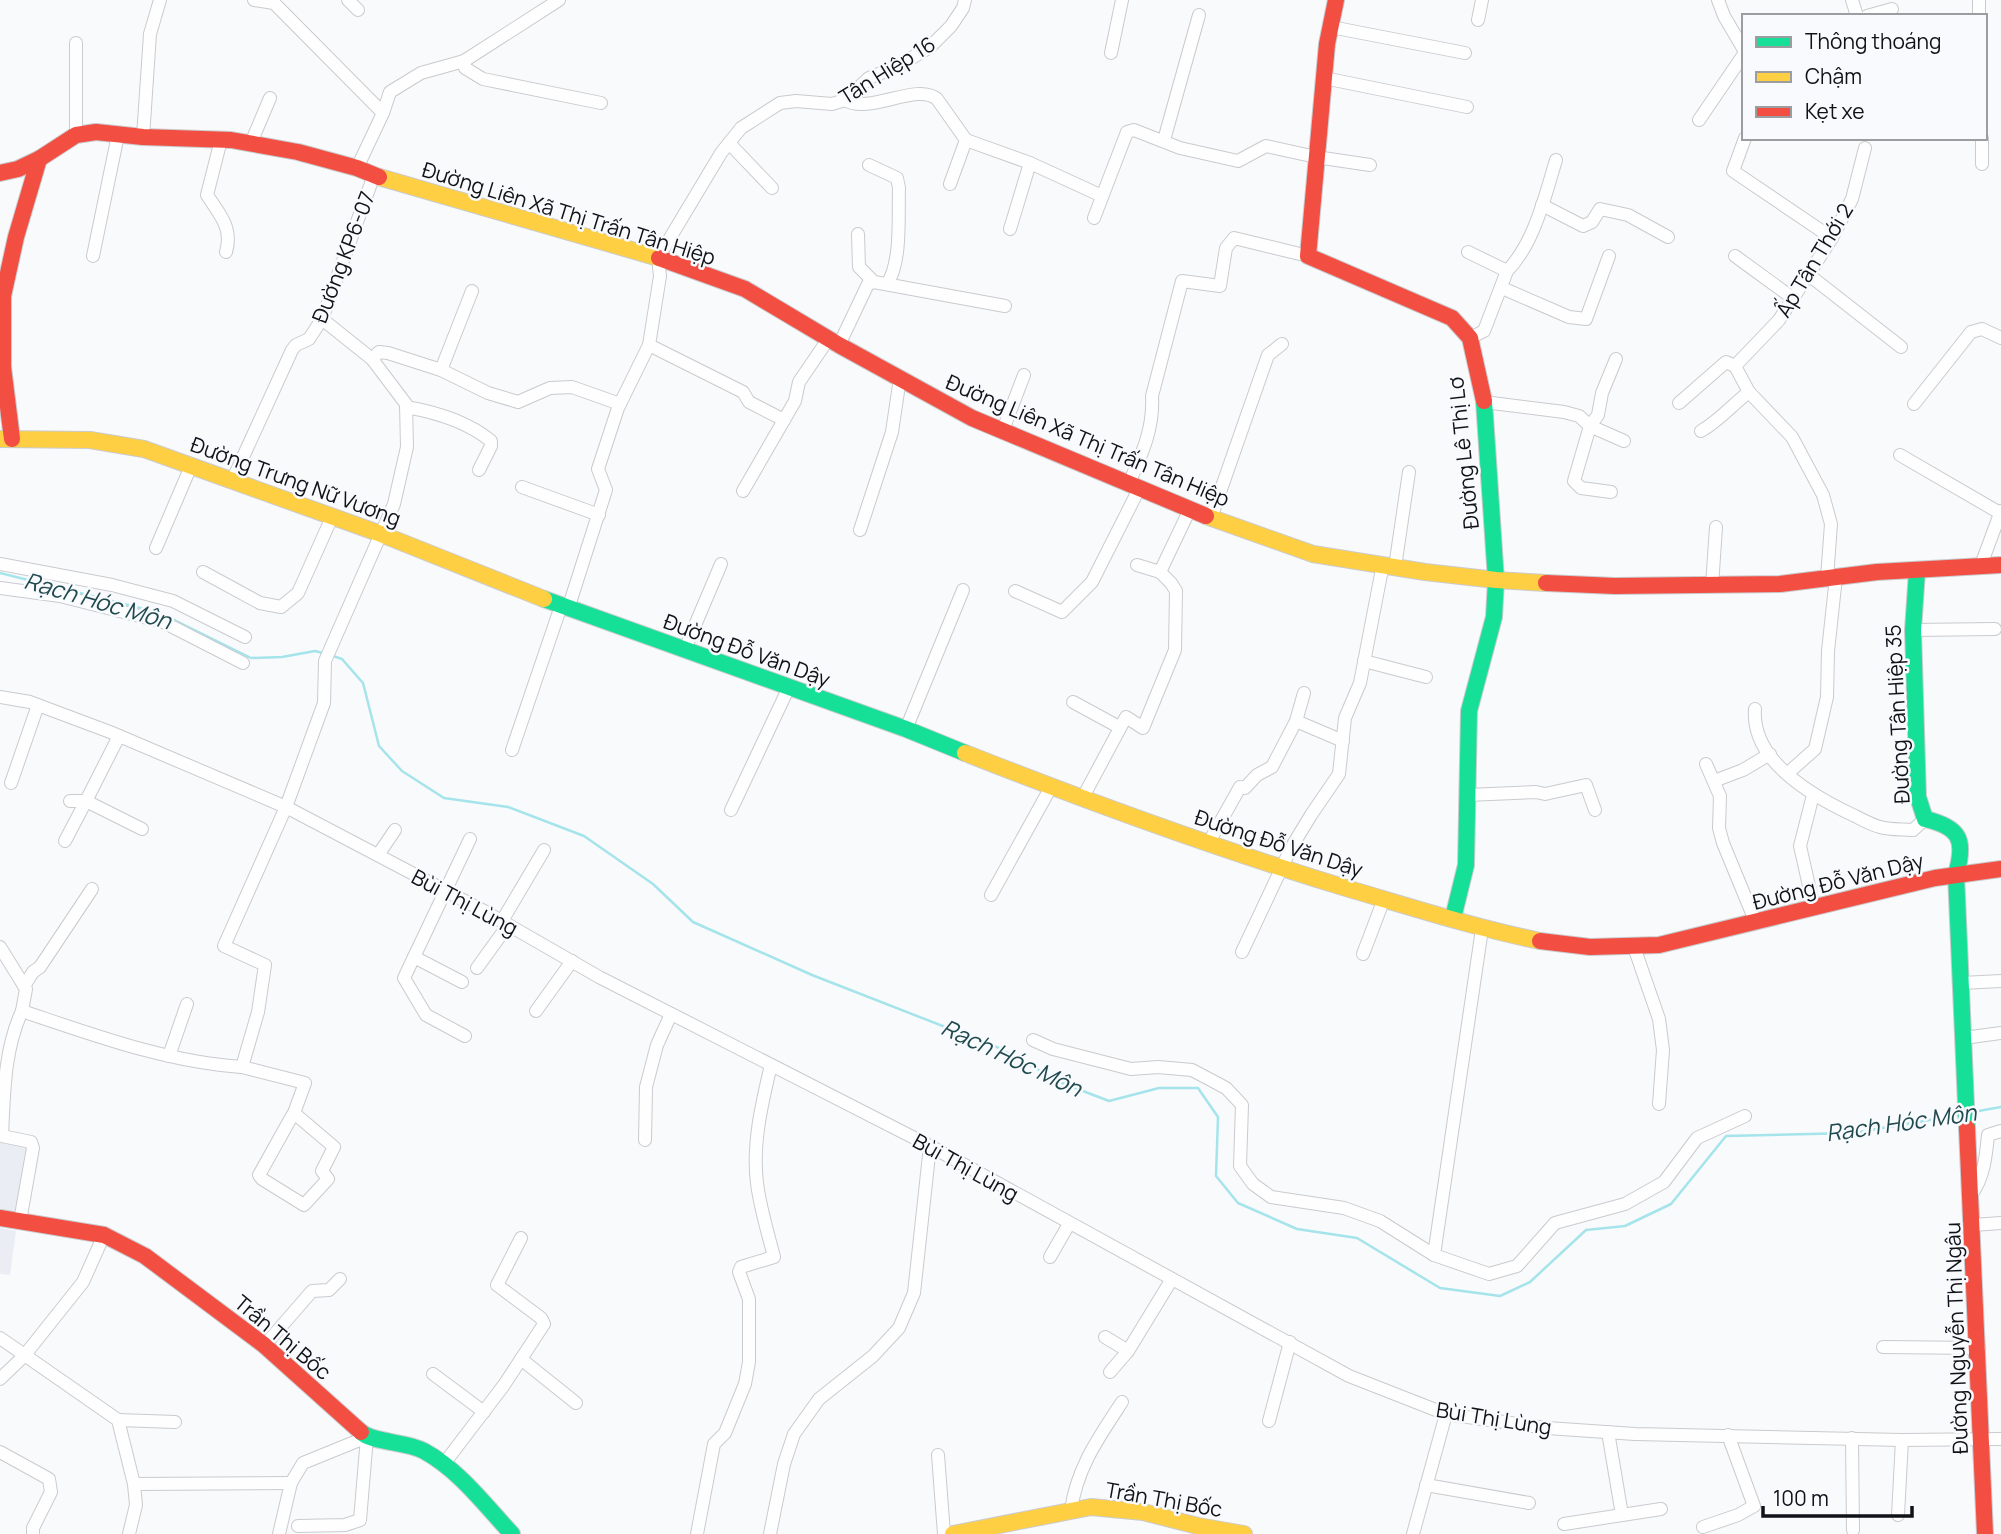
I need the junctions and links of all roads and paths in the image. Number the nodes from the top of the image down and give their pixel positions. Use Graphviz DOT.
graph roads {
  1 [pos="160,0"];
  2 [pos="254,0"];
  3 [pos="348,0"];
  4 [pos="559,0"];
  5 [pos="965,0"];
  6 [pos="1122,0"];
  7 [pos="1336,0"];
  8 [pos="1482,0"];
  9 [pos="1718,0"];
  10 [pos="275,2"];
  11 [pos="1892,9"];
  12 [pos="358,10"];
  13 [pos="1874,14"];
  14 [pos="1199,15"];
  15 [pos="1478,20"];
  16 [pos="1331,27"];
  17 [pos="76,43"];
  18 [pos="1742,48"];
  19 [pos="1111,53"];
  20 [pos="1465,53"];
  21 [pos="1742,55"];
  22 [pos="464,61"];
  23 [pos="1324,78"];
  24 [pos="270,98"];
  25 [pos="845,100"];
  26 [pos="601,103"];
  27 [pos="1467,107"];
  28 [pos="383,113"];
  29 [pos="1699,120"];
  30 [pos="76,135"];
  31 [pos="118,135"];
  32 [pos="143,137"];
  33 [pos="221,140"];
  34 [pos="966,140"];
  35 [pos="1164,140"];
  36 [pos="1744,140"];
  37 [pos="1982,140"];
  38 [pos="251,143"];
  39 [pos="729,143"];
  40 [pos="1865,148"];
  41 [pos="1316,157"];
  42 [pos="39,159"];
  43 [pos="1556,160"];
  44 [pos="1030,163"];
  45 [pos="1982,164"];
  46 [pos="869,165"];
  47 [pos="1370,165"];
  48 [pos="357,167"];
  49 [pos="0,173"];
  50 [pos="374,176"];
  51 [pos="950,184"];
  52 [pos="772,188"];
  53 [pos="1102,196"];
  54 [pos="1542,205"];
  55 [pos="1094,218"];
  56 [pos="1010,229"];
  57 [pos="858,234"];
  58 [pos="1668,237"];
  59 [pos="1832,238"];
  60 [pos="226,252"];
  61 [pos="1468,252"];
  62 [pos="93,256"];
  63 [pos="1308,256"];
  64 [pos="1609,256"];
  65 [pos="1735,256"];
  66 [pos="658,258"];
  67 [pos="1507,271"];
  68 [pos="1809,275"];
  69 [pos="874,282"];
  70 [pos="887,284"];
  71 [pos="1502,288"];
  72 [pos="472,292"];
  73 [pos="1,296"];
  74 [pos="1794,299"];
  75 [pos="1005,306"];
  76 [pos="322,319"];
  77 [pos="1586,319"];
  78 [pos="1580,334"];
  79 [pos="1470,338"];
  80 [pos="2001,338"];
  81 [pos="834,341"];
  82 [pos="1282,344"];
  83 [pos="649,345"];
  84 [pos="1901,347"];
  85 [pos="372,359"];
  86 [pos="1616,359"];
  87 [pos="1735,366"];
  88 [pos="441,370"];
  89 [pos="1024,375"];
  90 [pos="900,378"];
  91 [pos="1749,391"];
  92 [pos="1484,402"];
  93 [pos="1679,403"];
  94 [pos="620,404"];
  95 [pos="1914,404"];
  96 [pos="406,407"];
  97 [pos="784,420"];
  98 [pos="1590,426"];
  99 [pos="1003,430"];
  100 [pos="1701,431"];
  101 [pos="6,439"];
  102 [pos="1624,441"];
  103 [pos="1900,455"];
  104 [pos="191,466"];
  105 [pos="479,470"];
  106 [pos="1409,472"];
  107 [pos="232,481"];
  108 [pos="1134,485"];
  109 [pos="522,486"];
  110 [pos="743,491"];
  111 [pos="1611,492"];
  112 [pos="1190,509"];
  113 [pos="2001,512"];
  114 [pos="598,515"];
  115 [pos="332,517"];
  116 [pos="1211,518"];
  117 [pos="1716,527"];
  118 [pos="860,530"];
  119 [pos="381,534"];
  120 [pos="156,548"];
  121 [pos="0,564"];
  122 [pos="721,564"];
  123 [pos="1138,565"];
  124 [pos="1389,565"];
  125 [pos="1981,565"];
  126 [pos="2001,565"];
  127 [pos="203,572"];
  128 [pos="1160,572"];
  129 [pos="1917,572"];
  130 [pos="1831,578"];
  131 [pos="1496,580"];
  132 [pos="1712,586"];
  133 [pos="0,588"];
  134 [pos="962,590"];
  135 [pos="1016,591"];
  136 [pos="564,607"];
  137 [pos="1995,629"];
  138 [pos="1913,630"];
  139 [pos="245,637"];
  140 [pos="685,649"];
  141 [pos="1364,661"];
  142 [pos="243,663"];
  143 [pos="1426,677"];
  144 [pos="789,687"];
  145 [pos="1304,693"];
  146 [pos="0,697"];
  147 [pos="1073,702"];
  148 [pos="38,705"];
  149 [pos="1755,709"];
  150 [pos="1296,721"];
  151 [pos="1119,727"];
  152 [pos="906,729"];
  153 [pos="119,736"];
  154 [pos="1343,741"];
  155 [pos="512,750"];
  156 [pos="1770,754"];
  157 [pos="1706,764"];
  158 [pos="1788,774"];
  159 [pos="1714,781"];
  160 [pos="11,783"];
  161 [pos="1051,787"];
  162 [pos="1467,795"];
  163 [pos="1813,795"];
  164 [pos="1082,799"];
  165 [pos="70,801"];
  166 [pos="86,801"];
  167 [pos="286,807"];
  168 [pos="731,810"];
  169 [pos="1595,810"];
  170 [pos="1925,819"];
  171 [pos="142,829"];
  172 [pos="395,830"];
  173 [pos="470,839"];
  174 [pos="65,841"];
  175 [pos="1208,844"];
  176 [pos="544,850"];
  177 [pos="378,855"];
  178 [pos="1283,869"];
  179 [pos="2001,869"];
  180 [pos="1956,874"];
  181 [pos="92,889"];
  182 [pos="447,892"];
  183 [pos="991,895"];
  184 [pos="1384,898"];
  185 [pos="1814,908"];
  186 [pos="1453,918"];
  187 [pos="505,923"];
  188 [pos="1756,923"];
  189 [pos="1482,929"];
  190 [pos="0,947"];
  191 [pos="1634,947"];
  192 [pos="1242,952"];
  193 [pos="1363,954"];
  194 [pos="414,957"];
  195 [pos="572,961"];
  196 [pos="477,968"];
  197 [pos="2001,981"];
  198 [pos="462,982"];
  199 [pos="1961,983"];
  200 [pos="24,986"];
  201 [pos="187,1004"];
  202 [pos="536,1010"];
  203 [pos="22,1011"];
  204 [pos="671,1014"];
  205 [pos="2001,1033"];
  206 [pos="465,1036"];
  207 [pos="1964,1038"];
  208 [pos="1033,1040"];
  209 [pos="169,1056"];
  210 [pos="771,1065"];
  211 [pos="242,1067"];
  212 [pos="1660,1104"];
  213 [pos="294,1113"];
  214 [pos="1745,1116"];
  215 [pos="2001,1131"];
  216 [pos="1,1136"];
  217 [pos="645,1140"];
  218 [pos="929,1146"];
  219 [pos="1971,1195"];
  220 [pos="0,1218"];
  221 [pos="20,1221"];
  222 [pos="2001,1223"];
  223 [pos="1069,1224"];
  224 [pos="1973,1225"];
  225 [pos="104,1235"];
  226 [pos="521,1238"];
  227 [pos="1434,1255"];
  228 [pos="1050,1256"];
  229 [pos="340,1279"];
  230 [pos="1172,1279"];
  231 [pos="1105,1337"];
  232 [pos="0,1338"];
  233 [pos="1290,1342"];
  234 [pos="265,1345"];
  235 [pos="1883,1347"];
  236 [pos="1979,1348"];
  237 [pos="1128,1350"];
  238 [pos="23,1356"];
  239 [pos="521,1359"];
  240 [pos="1110,1372"];
  241 [pos="433,1374"];
  242 [pos="0,1380"];
  243 [pos="1122,1402"];
  244 [pos="576,1403"];
  245 [pos="484,1412"];
  246 [pos="1446,1414"];
  247 [pos="118,1420"];
  248 [pos="1269,1421"];
  249 [pos="175,1422"];
  250 [pos="1608,1432"];
  251 [pos="1728,1436"];
  252 [pos="368,1437"];
  253 [pos="1852,1438"];
  254 [pos="1981,1439"];
  255 [pos="2001,1439"];
  256 [pos="1902,1440"];
  257 [pos="0,1452"];
  258 [pos="939,1455"];
  259 [pos="443,1465"];
  260 [pos="290,1483"];
  261 [pos="134,1485"];
  262 [pos="1426,1485"];
  263 [pos="1528,1503"];
  264 [pos="1661,1509"];
  265 [pos="1071,1511"];
  266 [pos="1622,1515"];
  267 [pos="1898,1515"];
  268 [pos="1564,1524"];
  269 [pos="298,1526"];
  270 [pos="1703,1527"];
  271 [pos="1014,1528"];
  272 [pos="1197,1530"];
  273 [pos="1853,1530"];
  274 [pos="33,1534"];
  275 [pos="129,1534"];
  276 [pos="279,1534"];
  277 [pos="512,1534"];
  278 [pos="697,1534"];
  279 [pos="770,1534"];
  280 [pos="944,1534"];
  281 [pos="953,1534"];
  282 [pos="1244,1534"];
  283 [pos="1413,1534"];
  284 [pos="1985,1534"];
  1 -- 32 [label="street"];
  2 -- 10 [label="street"];
  3 -- 12 [label="street"];
  4 -- 22 [label="street"];
  5 -- 25 [label="street, Tân Hiệp 16"];
  6 -- 19 [label="street"];
  7 -- 16 [label="street"];
  8 -- 15 [label="street"];
  9 -- 18 [label="street"];
  10 -- 28 [label="street"];
  11 -- 13 [label="street"];
  14 -- 35 [label="street"];
  16 -- 20 [label="street"];
  16 -- 23 [label="street"];
  17 -- 30 [label="street"];
  21 -- 29 [label="street"];
  22 -- 26 [label="street"];
  22 -- 28 [label="street"];
  23 -- 27 [label="street"];
  23 -- 41 [label="street"];
  24 -- 38 [label="street"];
  25 -- 34 [label="street"];
  25 -- 39 [label="street, Tân Hiệp 16"];
  28 -- 48 [label="street"];
  30 -- 31 [label="street, Đường Liên Xã Thị Trấn Tân Hiệp"];
  30 -- 42 [label="street"];
  31 -- 32 [label="street, Đường Liên Xã Thị Trấn Tân Hiệp"];
  31 -- 62 [label="street"];
  32 -- 33 [label="street, Đường Liên Xã Thị Trấn Tân Hiệp"];
  33 -- 38 [label="street, Đường Liên Xã Thị Trấn Tân Hiệp"];
  33 -- 60 [label="street"];
  34 -- 44 [label="street"];
  34 -- 51 [label="street"];
  35 -- 41 [label="street"];
  35 -- 53 [label="street"];
  36 -- 59 [label="street"];
  37 -- 45 [label="street"];
  38 -- 48 [label="street, Đường Liên Xã Thị Trấn Tân Hiệp"];
  39 -- 52 [label="street"];
  39 -- 66 [label="street, Tân Hiệp 16"];
  40 -- 59 [label="street, Ấp Tân Thới 2"];
  41 -- 47 [label="street"];
  41 -- 63 [label="street"];
  42 -- 49 [label="street"];
  42 -- 73 [label="street"];
  43 -- 54 [label="street"];
  44 -- 53 [label="street"];
  44 -- 56 [label="street"];
  46 -- 70 [label="street"];
  48 -- 50 [label="street, Đường Liên Xã Thị Trấn Tân Hiệp"];
  50 -- 66 [label="street, Đường Liên Xã Thị Trấn Tân Hiệp"];
  50 -- 76 [label="street, Đường KP6-07"];
  53 -- 55 [label="street"];
  54 -- 58 [label="street"];
  54 -- 67 [label="street"];
  57 -- 69 [label="street"];
  59 -- 68 [label="street, Ấp Tân Thới 2"];
  61 -- 67 [label="street"];
  63 -- 79 [label="street"];
  63 -- 108 [label="street"];
  64 -- 77 [label="street"];
  65 -- 74 [label="street"];
  66 -- 81 [label="street, Đường Liên Xã Thị Trấn Tân Hiệp"];
  66 -- 83 [label="street"];
  67 -- 71 [label="street"];
  68 -- 74 [label="street, Ấp Tân Thới 2"];
  68 -- 84 [label="street"];
  69 -- 70 [label="street"];
  69 -- 81 [label="street"];
  70 -- 75 [label="street"];
  71 -- 77 [label="street"];
  71 -- 79 [label="street"];
  72 -- 88 [label="street"];
  73 -- 101 [label="street"];
  74 -- 87 [label="street, Ấp Tân Thới 2"];
  76 -- 85 [label="street"];
  76 -- 107 [label="street, Đường KP6-07"];
  77 -- 78 [label="street"];
  79 -- 92 [label="street, Đường Lê Thị Lơ"];
  80 -- 95 [label="street"];
  81 -- 90 [label="street, Đường Liên Xã Thị Trấn Tân Hiệp"];
  81 -- 97 [label="street"];
  82 -- 116 [label="street"];
  83 -- 94 [label="street"];
  83 -- 97 [label="street"];
  85 -- 88 [label="street"];
  85 -- 96 [label="street"];
  86 -- 98 [label="street"];
  87 -- 91 [label="street"];
  87 -- 93 [label="street"];
  88 -- 94 [label="street"];
  89 -- 99 [label="street"];
  90 -- 99 [label="street, Đường Liên Xã Thị Trấn Tân Hiệp"];
  90 -- 118 [label="street"];
  91 -- 100 [label="street"];
  91 -- 130 [label="street"];
  92 -- 98 [label="street"];
  92 -- 131 [label="street, Đường Lê Thị Lơ"];
  94 -- 114 [label="street"];
  96 -- 105 [label="street"];
  96 -- 119 [label="street"];
  97 -- 110 [label="street"];
  98 -- 102 [label="street"];
  98 -- 111 [label="street"];
  99 -- 108 [label="street, Đường Liên Xã Thị Trấn Tân Hiệp"];
  101 -- 104 [label="street, Đường Trưng Nữ Vương"];
  103 -- 113 [label="street"];
  104 -- 107 [label="street, Đường Trưng Nữ Vương"];
  104 -- 120 [label="street"];
  106 -- 124 [label="street"];
  107 -- 115 [label="street, Đường Trưng Nữ Vương"];
  108 -- 112 [label="street, Đường Liên Xã Thị Trấn Tân Hiệp"];
  108 -- 135 [label="street"];
  109 -- 114 [label="street"];
  112 -- 116 [label="street, Đường Liên Xã Thị Trấn Tân Hiệp"];
  112 -- 128 [label="street"];
  113 -- 125 [label="street"];
  114 -- 136 [label="street"];
  115 -- 119 [label="street, Đường Trưng Nữ Vương"];
  115 -- 127 [label="street"];
  116 -- 124 [label="street, Đường Liên Xã Thị Trấn Tân Hiệp"];
  117 -- 132 [label="street"];
  119 -- 136 [label="street, Đường Trưng Nữ Vương"];
  119 -- 167 [label="street"];
  121 -- 139 [label="street"];
  122 -- 140 [label="street"];
  123 -- 128 [label="street"];
  124 -- 131 [label="street, Đường Liên Xã Thị Trấn Tân Hiệp"];
  124 -- 141 [label="street"];
  125 -- 126 [label="street, Đường Liên Xã Thị Trấn Tân Hiệp"];
  125 -- 129 [label="street, Đường Liên Xã Thị Trấn Tân Hiệp"];
  128 -- 151 [label="street"];
  129 -- 130 [label="street, Đường Liên Xã Thị Trấn Tân Hiệp"];
  129 -- 138 [label="street, Đường Tân Hiệp 35"];
  130 -- 132 [label="street, Đường Liên Xã Thị Trấn Tân Hiệp"];
  130 -- 158 [label="street"];
  131 -- 132 [label="street, Đường Liên Xã Thị Trấn Tân Hiệp"];
  131 -- 162 [label="street, Đường Lê Thị Lơ"];
  133 -- 142 [label="street"];
  134 -- 152 [label="street"];
  136 -- 140 [label="street, Đường Đỗ Văn Dậy"];
  136 -- 155 [label="street"];
  137 -- 138 [label="street"];
  138 -- 170 [label="street, Đường Tân Hiệp 35"];
  140 -- 144 [label="street, Đường Đỗ Văn Dậy"];
  141 -- 143 [label="street"];
  141 -- 154 [label="street"];
  144 -- 152 [label="street, Đường Đỗ Văn Dậy"];
  144 -- 168 [label="street"];
  145 -- 150 [label="street"];
  146 -- 148 [label="street, Bùi Thị Lùng"];
  147 -- 151 [label="street"];
  148 -- 153 [label="street, Bùi Thị Lùng"];
  148 -- 160 [label="street"];
  149 -- 156 [label="street"];
  150 -- 154 [label="street"];
  150 -- 175 [label="street"];
  151 -- 164 [label="street"];
  152 -- 161 [label="street, Đường Đỗ Văn Dậy"];
  153 -- 166 [label="street"];
  153 -- 167 [label="street, Bùi Thị Lùng"];
  154 -- 178 [label="street"];
  156 -- 158 [label="street"];
  156 -- 159 [label="street"];
  157 -- 159 [label="street"];
  158 -- 163 [label="street"];
  159 -- 188 [label="street"];
  161 -- 164 [label="street, Đường Đỗ Văn Dậy"];
  161 -- 183 [label="street"];
  162 -- 169 [label="street"];
  162 -- 186 [label="street, Đường Lê Thị Lơ"];
  163 -- 170 [label="street"];
  163 -- 185 [label="street"];
  164 -- 175 [label="street, Đường Đỗ Văn Dậy"];
  165 -- 166 [label="street"];
  166 -- 171 [label="street"];
  166 -- 174 [label="street"];
  167 -- 177 [label="street, Bùi Thị Lùng"];
  167 -- 211 [label="street"];
  170 -- 180 [label="street, Đường Tân Hiệp 35"];
  172 -- 177 [label="street"];
  173 -- 182 [label="street"];
  175 -- 178 [label="street, Đường Đỗ Văn Dậy"];
  176 -- 187 [label="street"];
  177 -- 182 [label="street, Bùi Thị Lùng"];
  178 -- 184 [label="street, Đường Đỗ Văn Dậy"];
  178 -- 192 [label="street"];
  179 -- 180 [label="street, Đường Đỗ Văn Dậy"];
  180 -- 185 [label="street, Đường Đỗ Văn Dậy"];
  180 -- 199 [label="street"];
  181 -- 200 [label="street"];
  182 -- 187 [label="street, Bùi Thị Lùng"];
  182 -- 194 [label="street"];
  184 -- 186 [label="street, Đường Đỗ Văn Dậy"];
  184 -- 193 [label="street"];
  185 -- 188 [label="street, Đường Đỗ Văn Dậy"];
  186 -- 189 [label="street, Đường Đỗ Văn Dậy"];
  187 -- 195 [label="street, Bùi Thị Lùng"];
  187 -- 196 [label="street"];
  188 -- 191 [label="street, Đường Đỗ Văn Dậy"];
  189 -- 191 [label="street, Đường Đỗ Văn Dậy"];
  189 -- 227 [label="street"];
  190 -- 200 [label="street"];
  191 -- 212 [label="street"];
  194 -- 198 [label="street"];
  194 -- 206 [label="street"];
  195 -- 202 [label="street"];
  195 -- 204 [label="street, Bùi Thị Lùng"];
  197 -- 199 [label="street"];
  199 -- 207 [label="street"];
  200 -- 203 [label="street"];
  201 -- 209 [label="street"];
  203 -- 209 [label="street"];
  203 -- 216 [label="street"];
  204 -- 210 [label="street, Bùi Thị Lùng"];
  204 -- 217 [label="street"];
  205 -- 207 [label="street"];
  207 -- 219 [label="street, Đường Nguyễn Thị Ngâu"];
  208 -- 227 [label="street"];
  209 -- 211 [label="street"];
  210 -- 218 [label="street, Bùi Thị Lùng"];
  210 -- 278 [label="street"];
  211 -- 213 [label="street"];
  213 -- 213 [label="street"];
  214 -- 227 [label="street"];
  215 -- 219 [label="street"];
  216 -- 221 [label="street"];
  218 -- 223 [label="street, Bùi Thị Lùng"];
  218 -- 279 [label="street"];
  219 -- 224 [label="street, Đường Nguyễn Thị Ngâu"];
  220 -- 221 [label="street, Trần Thị Bốc"];
  221 -- 225 [label="street, Trần Thị Bốc"];
  222 -- 224 [label="street"];
  223 -- 228 [label="street"];
  223 -- 230 [label="street, Bùi Thị Lùng"];
  224 -- 236 [label="street, Đường Nguyễn Thị Ngâu"];
  225 -- 234 [label="street, Trần Thị Bốc"];
  225 -- 238 [label="street"];
  226 -- 239 [label="street"];
  229 -- 234 [label="street"];
  230 -- 233 [label="street, Bùi Thị Lùng"];
  230 -- 237 [label="street"];
  231 -- 237 [label="street"];
  232 -- 238 [label="street"];
  233 -- 246 [label="street, Bùi Thị Lùng"];
  233 -- 248 [label="street"];
  234 -- 252 [label="street, Trần Thị Bốc"];
  235 -- 236 [label="street"];
  236 -- 254 [label="street, Đường Nguyễn Thị Ngâu"];
  237 -- 240 [label="street"];
  238 -- 242 [label="street"];
  238 -- 247 [label="street"];
  239 -- 244 [label="street"];
  239 -- 245 [label="street"];
  241 -- 245 [label="street"];
  243 -- 265 [label="street"];
  245 -- 259 [label="street"];
  246 -- 250 [label="street, Bùi Thị Lùng"];
  246 -- 262 [label="street"];
  247 -- 249 [label="street"];
  247 -- 261 [label="street"];
  250 -- 251 [label="street, Bùi Thị Lùng"];
  250 -- 266 [label="street"];
  251 -- 253 [label="street, Bùi Thị Lùng"];
  251 -- 270 [label="street"];
  252 -- 259 [label="street"];
  252 -- 260 [label="street"];
  252 -- 269 [label="street"];
  253 -- 256 [label="street, Bùi Thị Lùng"];
  253 -- 273 [label="street"];
  254 -- 255 [label="street, Bùi Thị Lùng"];
  254 -- 256 [label="street, Bùi Thị Lùng"];
  254 -- 284 [label="street, Đường Nguyễn Thị Ngâu"];
  256 -- 267 [label="street"];
  257 -- 274 [label="street"];
  258 -- 280 [label="street"];
  259 -- 277 [label="street"];
  260 -- 261 [label="street"];
  260 -- 276 [label="street"];
  261 -- 275 [label="street"];
  262 -- 263 [label="street"];
  262 -- 283 [label="street"];
  264 -- 266 [label="street"];
  265 -- 271 [label="street, Trần Thị Bốc"];
  265 -- 272 [label="street, Trần Thị Bốc"];
  266 -- 268 [label="street"];
  271 -- 281 [label="street, Trần Thị Bốc"];
  272 -- 282 [label="street, Trần Thị Bốc"];
}
